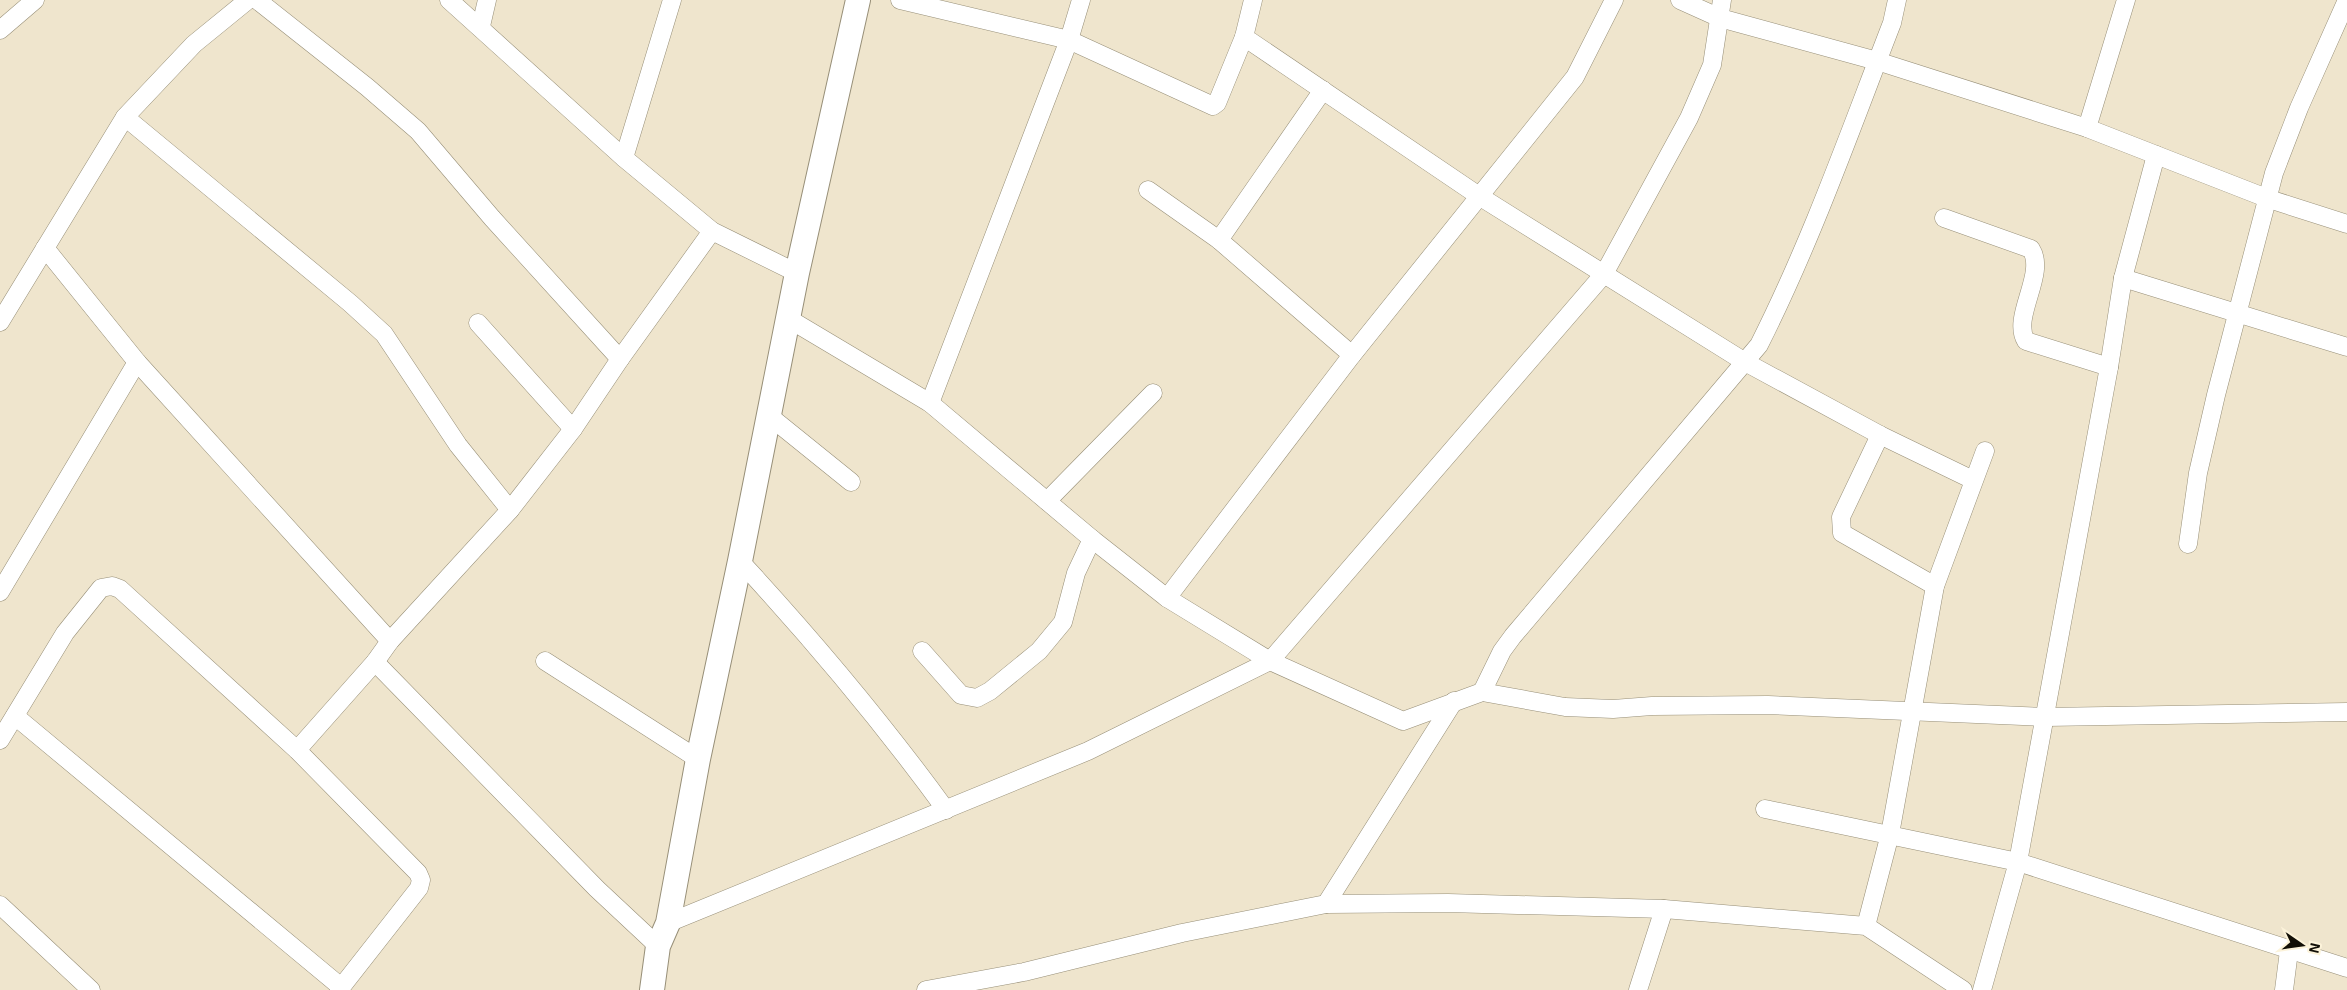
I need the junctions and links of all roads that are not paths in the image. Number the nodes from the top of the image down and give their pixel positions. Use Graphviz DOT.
graph roads {
  1 [pos="35,0"];
  2 [pos="248,0"];
  3 [pos="257,0"];
  4 [pos="450,0"];
  5 [pos="487,0"];
  6 [pos="672,0"];
  7 [pos="858,0"];
  8 [pos="900,0"];
  9 [pos="1081,0"];
  10 [pos="1253,0"];
  11 [pos="1614,0"];
  12 [pos="1680,0"];
  13 [pos="1722,0"];
  14 [pos="1897,0"];
  15 [pos="2126,0"];
  16 [pos="2347,0"];
  17 [pos="1720,18"];
  18 [pos="481,26"];
  19 [pos="0,30"];
  20 [pos="1244,36"];
  21 [pos="1069,40"];
  22 [pos="1877,61"];
  23 [pos="1323,90"];
  24 [pos="125,116"];
  25 [pos="2087,128"];
  26 [pos="2156,155"];
  27 [pos="624,158"];
  28 [pos="1148,190"];
  29 [pos="1479,196"];
  30 [pos="2269,199"];
  31 [pos="1944,218"];
  32 [pos="2347,224"];
  33 [pos="712,231"];
  34 [pos="1218,240"];
  35 [pos="45,248"];
  36 [pos="797,273"];
  37 [pos="1604,274"];
  38 [pos="2124,278"];
  39 [pos="2236,313"];
  40 [pos="789,319"];
  41 [pos="0,322"];
  42 [pos="478,323"];
  43 [pos="2347,347"];
  44 [pos="1352,355"];
  45 [pos="620,359"];
  46 [pos="137,362"];
  47 [pos="1745,362"];
  48 [pos="2109,367"];
  49 [pos="1153,393"];
  50 [pos="930,403"];
  51 [pos="768,415"];
  52 [pos="574,429"];
  53 [pos="1880,435"];
  54 [pos="1984,451"];
  55 [pos="1973,480"];
  56 [pos="851,482"];
  57 [pos="1047,500"];
  58 [pos="510,510"];
  59 [pos="1092,539"];
  60 [pos="2188,544"];
  61 [pos="740,561"];
  62 [pos="1935,586"];
  63 [pos="0,592"];
  64 [pos="1167,598"];
  65 [pos="390,641"];
  66 [pos="922,652"];
  67 [pos="545,661"];
  68 [pos="1270,661"];
  69 [pos="375,662"];
  70 [pos="1482,692"];
  71 [pos="1454,701"];
  72 [pos="1913,710"];
  73 [pos="2347,712"];
  74 [pos="15,716"];
  75 [pos="2046,717"];
  76 [pos="0,740"];
  77 [pos="297,750"];
  78 [pos="698,759"];
  79 [pos="1765,809"];
  80 [pos="946,810"];
  81 [pos="1890,834"];
  82 [pos="2018,862"];
  83 [pos="1326,904"];
  84 [pos="0,905"];
  85 [pos="1664,909"];
  86 [pos="668,923"];
  87 [pos="1866,926"];
  88 [pos="658,946"];
  89 [pos="2289,951"];
  90 [pos="2347,968"];
  91 [pos="340,989"];
  92 [pos="91,990"];
  93 [pos="652,990"];
  94 [pos="926,990"];
  95 [pos="1638,990"];
  96 [pos="1963,990"];
  97 [pos="1982,990"];
  98 [pos="2284,990"];
  1 -- 19 [label="street"];
  2 -- 24 [label="street"];
  3 -- 45 [label="street"];
  4 -- 18 [label="street"];
  5 -- 18 [label="street"];
  6 -- 27 [label="street"];
  7 -- 36 [label="street"];
  8 -- 21 [label="street"];
  9 -- 21 [label="street"];
  10 -- 20 [label="street"];
  11 -- 29 [label="street"];
  12 -- 17 [label="street"];
  13 -- 17 [label="street"];
  14 -- 22 [label="street"];
  15 -- 25 [label="street"];
  16 -- 30 [label="street"];
  17 -- 22 [label="street"];
  17 -- 37 [label="street"];
  18 -- 27 [label="street"];
  20 -- 21 [label="street"];
  20 -- 23 [label="street"];
  21 -- 50 [label="street"];
  22 -- 25 [label="street"];
  22 -- 47 [label="street"];
  23 -- 29 [label="street"];
  23 -- 34 [label="street"];
  24 -- 35 [label="street"];
  24 -- 58 [label="street"];
  25 -- 26 [label="street"];
  26 -- 30 [label="street"];
  26 -- 38 [label="street"];
  27 -- 33 [label="street"];
  28 -- 34 [label="street"];
  29 -- 37 [label="street"];
  29 -- 44 [label="street"];
  30 -- 32 [label="street"];
  30 -- 39 [label="street"];
  31 -- 48 [label="street"];
  33 -- 36 [label="street"];
  33 -- 45 [label="street"];
  34 -- 44 [label="street"];
  35 -- 41 [label="street"];
  35 -- 46 [label="street"];
  36 -- 40 [label="street"];
  37 -- 47 [label="street"];
  37 -- 68 [label="street"];
  38 -- 39 [label="street"];
  38 -- 48 [label="street"];
  39 -- 43 [label="street"];
  39 -- 60 [label="street"];
  40 -- 50 [label="street"];
  40 -- 51 [label="street"];
  42 -- 52 [label="street"];
  44 -- 64 [label="street"];
  45 -- 52 [label="street"];
  46 -- 63 [label="street"];
  46 -- 65 [label="street"];
  47 -- 53 [label="street"];
  47 -- 70 [label="street"];
  48 -- 75 [label="street"];
  49 -- 57 [label="street"];
  50 -- 57 [label="street"];
  51 -- 56 [label="street"];
  51 -- 61 [label="street"];
  52 -- 58 [label="street"];
  53 -- 55 [label="street"];
  53 -- 62 [label="street"];
  54 -- 55 [label="street"];
  55 -- 62 [label="street"];
  57 -- 59 [label="street"];
  58 -- 65 [label="street"];
  59 -- 64 [label="street"];
  59 -- 66 [label="street"];
  61 -- 78 [label="street"];
  61 -- 80 [label="street"];
  62 -- 72 [label="street"];
  64 -- 68 [label="street"];
  65 -- 69 [label="street"];
  67 -- 78 [label="street"];
  68 -- 71 [label="street"];
  68 -- 80 [label="street"];
  69 -- 77 [label="street"];
  69 -- 88 [label="street"];
  70 -- 71 [label="street"];
  70 -- 72 [label="street"];
  71 -- 83 [label="street"];
  72 -- 75 [label="street"];
  72 -- 81 [label="street"];
  73 -- 75 [label="street"];
  74 -- 76 [label="street"];
  74 -- 77 [label="street"];
  74 -- 91 [label="street"];
  75 -- 82 [label="street"];
  77 -- 91 [label="street"];
  78 -- 86 [label="street"];
  79 -- 81 [label="street"];
  80 -- 86 [label="street"];
  81 -- 82 [label="street"];
  81 -- 87 [label="street"];
  82 -- 89 [label="street"];
  82 -- 97 [label="street"];
  83 -- 85 [label="street"];
  83 -- 94 [label="street"];
  84 -- 92 [label="street"];
  85 -- 87 [label="street"];
  85 -- 95 [label="street"];
  86 -- 88 [label="street"];
  87 -- 96 [label="street"];
  88 -- 93 [label="street"];
  89 -- 90 [label="street"];
  89 -- 98 [label="street"];
}
